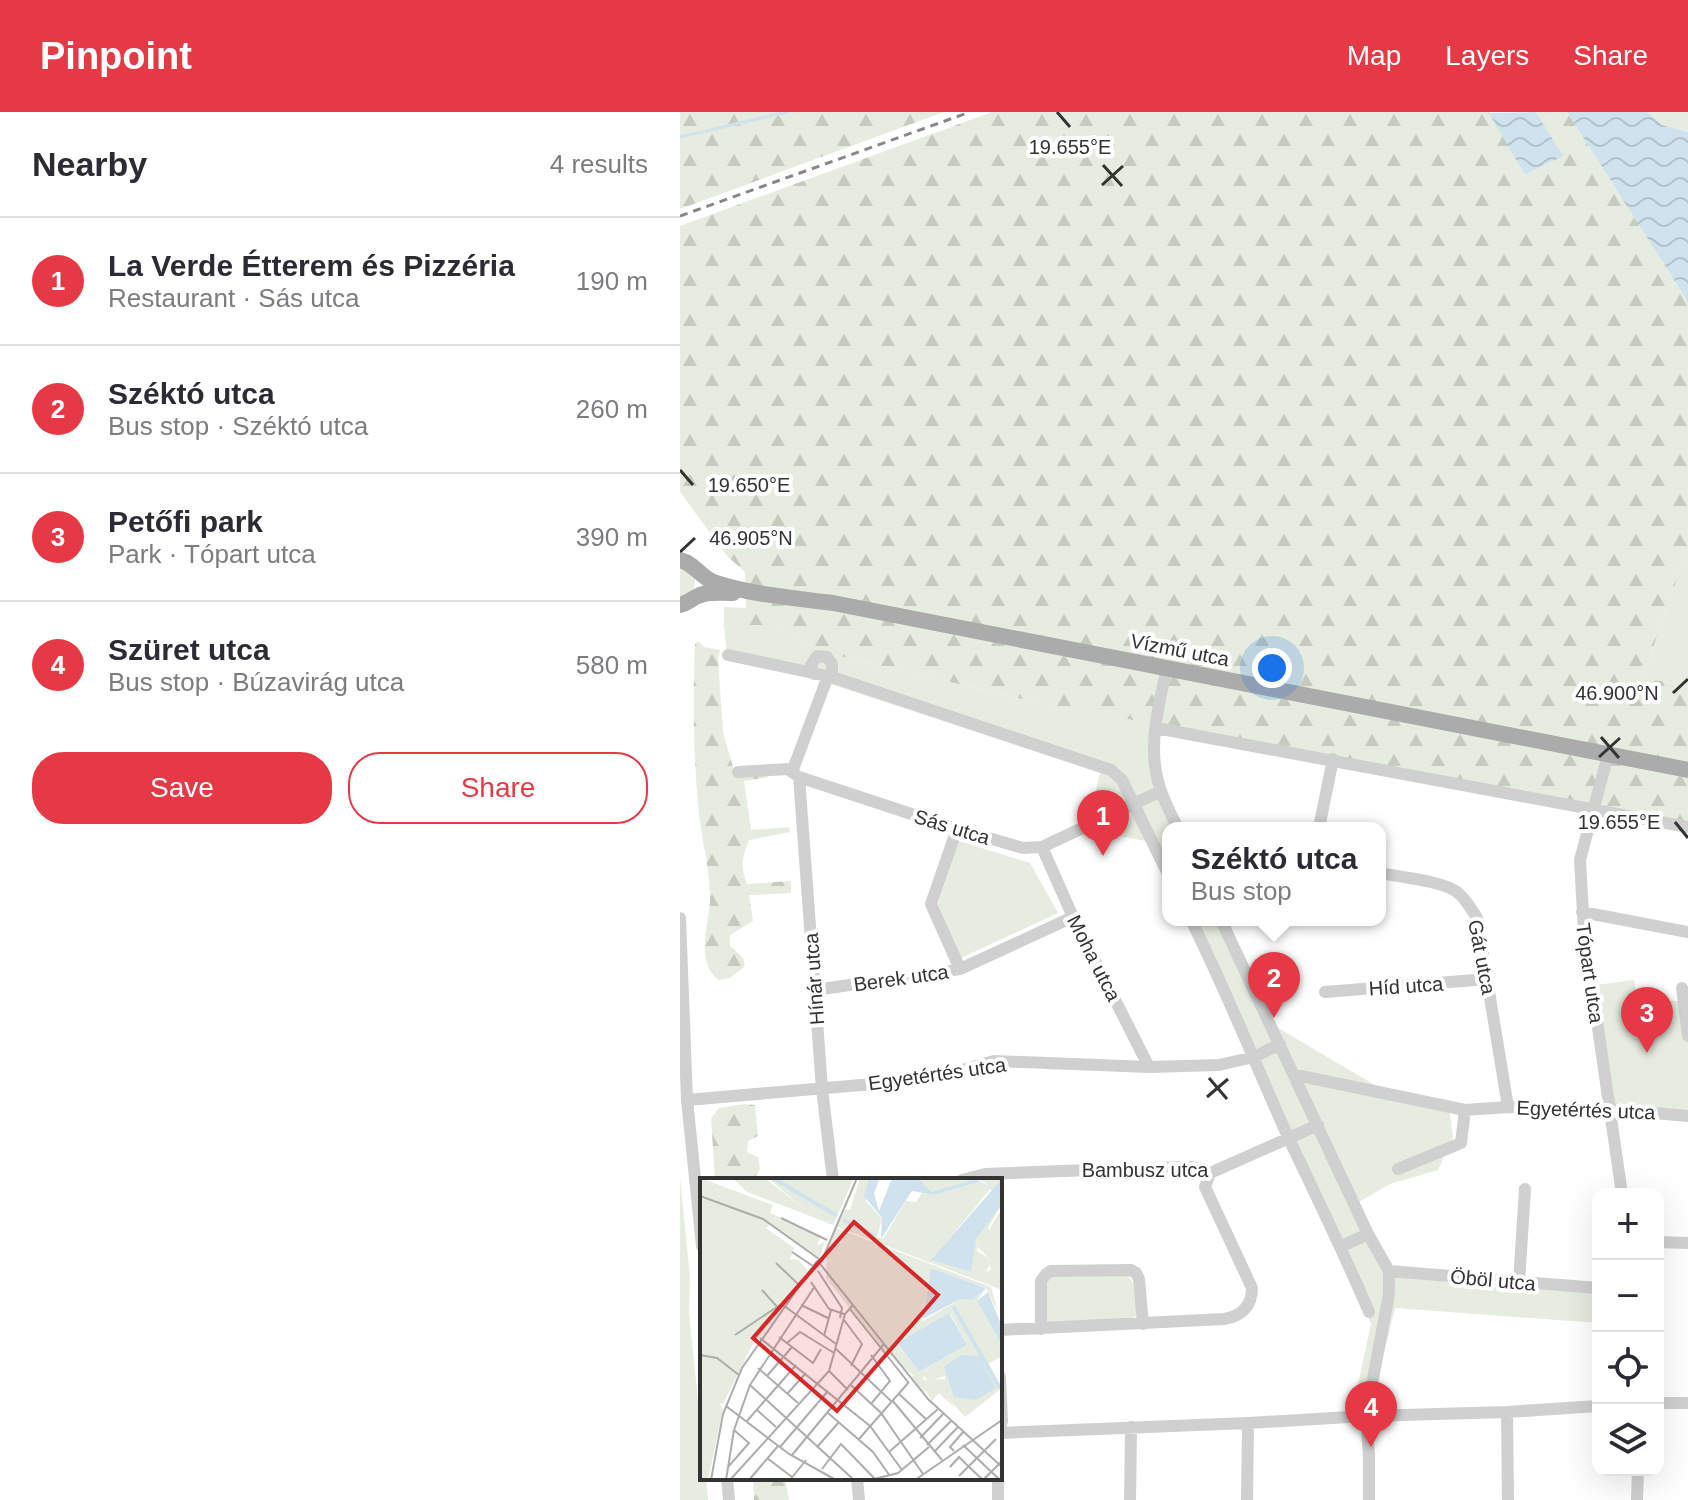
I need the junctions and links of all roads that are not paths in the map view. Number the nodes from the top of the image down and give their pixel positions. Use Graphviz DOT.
graph roads {
  1 [pos="680,547"];
  2 [pos="691,567"];
  3 [pos="759,592"];
  4 [pos="686,605"];
  5 [pos="728,655"];
  6 [pos="1167,668"];
  7 [pos="814,674"];
  8 [pos="830,677"];
  9 [pos="1156,728"];
  10 [pos="1608,755"];
  11 [pos="1333,759"];
  12 [pos="1688,770"];
  13 [pos="738,772"];
  14 [pos="795,774"];
  15 [pos="1161,791"];
  16 [pos="1134,803"];
  17 [pos="1593,810"];
  18 [pos="1175,822"];
  19 [pos="1320,822"];
  20 [pos="1688,827"];
  21 [pos="957,829"];
  22 [pos="1042,847"];
  23 [pos="1162,861"];
  24 [pos="1386,874"];
  25 [pos="1582,912"];
  26 [pos="1073,917"];
  27 [pos="680,918"];
  28 [pos="1194,926"];
  29 [pos="1224,926"];
  30 [pos="1688,932"];
  31 [pos="960,969"];
  32 [pos="1488,979"];
  33 [pos="1682,988"];
  34 [pos="815,990"];
  35 [pos="1325,992"];
  36 [pos="1687,1019"];
  37 [pos="1688,1036"];
  38 [pos="1280,1044"];
  39 [pos="1254,1057"];
  40 [pos="1149,1067"];
  41 [pos="1295,1077"];
  42 [pos="822,1089"];
  43 [pos="687,1100"];
  44 [pos="1508,1107"];
  45 [pos="1610,1109"];
  46 [pos="1465,1110"];
  47 [pos="1688,1116"];
  48 [pos="1318,1125"];
  49 [pos="1289,1137"];
  50 [pos="686,1151"];
  51 [pos="1398,1169"];
  52 [pos="1210,1173"];
  53 [pos="833,1178"];
  54 [pos="970,1178"];
  55 [pos="1621,1188"];
  56 [pos="1525,1189"];
  57 [pos="700,1234"];
  58 [pos="1368,1234"];
  59 [pos="1664,1242"];
  60 [pos="1688,1243"];
  61 [pos="1342,1246"];
  62 [pos="1389,1271"];
  63 [pos="1519,1282"];
  64 [pos="1592,1288"];
  65 [pos="1369,1312"];
  66 [pos="1143,1324"];
  67 [pos="1041,1329"];
  68 [pos="1002,1330"];
  69 [pos="1664,1403"];
  70 [pos="1688,1403"];
  71 [pos="1592,1406"];
  72 [pos="1507,1412"];
  73 [pos="1366,1416"];
  74 [pos="1248,1423"];
  75 [pos="1131,1427"];
  76 [pos="1002,1430"];
  77 [pos="1638,1476"];
  78 [pos="727,1480"];
  79 [pos="857,1480"];
  80 [pos="729,1500"];
  81 [pos="859,1500"];
  82 [pos="1130,1500"];
  83 [pos="1247,1500"];
  84 [pos="1369,1500"];
  85 [pos="1508,1500"];
  86 [pos="1637,1500"];
  1 -- 2 [label="street"];
  2 -- 3 [label="main road"];
  2 -- 4 [label="main road"];
  3 -- 4 [label="main road"];
  3 -- 6 [label="main road, Vízmű utca"];
  5 -- 7 [label="street"];
  6 -- 9 [label="street"];
  6 -- 10 [label="main road, Vízmű utca"];
  7 -- 8 [label="street"];
  7 -- 8 [label="street"];
  8 -- 14 [label="street"];
  8 -- 16 [label="street"];
  9 -- 11 [label="street"];
  9 -- 15 [label="street"];
  10 -- 12 [label="main road, Vízmű utca"];
  10 -- 17 [label="street, Tópart utca"];
  11 -- 17 [label="street"];
  11 -- 19 [label="street"];
  13 -- 14 [label="street, Sás utca"];
  14 -- 21 [label="street, Sás utca"];
  14 -- 34 [label="street, Hínár utca"];
  15 -- 16 [label="street"];
  15 -- 18 [label="street"];
  16 -- 22 [label="street"];
  16 -- 23 [label="street"];
  17 -- 20 [label="street"];
  17 -- 25 [label="street, Tópart utca"];
  21 -- 22 [label="street, Sás utca"];
  21 -- 31 [label="street"];
  22 -- 26 [label="street, Moha utca"];
  24 -- 32 [label="street, Gát utca"];
  25 -- 30 [label="street"];
  25 -- 45 [label="street, Tópart utca"];
  26 -- 31 [label="street, Berek utca"];
  26 -- 40 [label="street, Moha utca"];
  27 -- 43 [label="street"];
  28 -- 39 [label="street"];
  29 -- 38 [label="street"];
  31 -- 34 [label="street, Berek utca"];
  32 -- 35 [label="street, Híd utca"];
  32 -- 44 [label="street, Gát utca"];
  33 -- 36 [label="street"];
  34 -- 42 [label="street, Hínár utca"];
  36 -- 37 [label="street"];
  38 -- 39 [label="street, Egyetértés utca"];
  38 -- 41 [label="street"];
  39 -- 40 [label="street, Egyetértés utca"];
  39 -- 49 [label="street"];
  40 -- 42 [label="street, Egyetértés utca"];
  41 -- 46 [label="street, Egyetértés utca"];
  41 -- 48 [label="street"];
  42 -- 43 [label="street, Egyetértés utca"];
  42 -- 53 [label="street, Hínár utca"];
  43 -- 50 [label="street"];
  44 -- 45 [label="street, Egyetértés utca"];
  44 -- 46 [label="street, Egyetértés utca"];
  45 -- 47 [label="street, Egyetértés utca"];
  45 -- 55 [label="street, Tópart utca"];
  46 -- 51 [label="street"];
  48 -- 49 [label="street, Bambusz utca"];
  48 -- 58 [label="street"];
  49 -- 52 [label="street, Bambusz utca"];
  49 -- 61 [label="street"];
  50 -- 57 [label="street"];
  52 -- 54 [label="street, Bambusz utca"];
  52 -- 66 [label="street"];
  56 -- 63 [label="street"];
  58 -- 61 [label="street"];
  58 -- 62 [label="street"];
  59 -- 60 [label="street"];
  61 -- 65 [label="street"];
  62 -- 63 [label="street, Öböl utca"];
  62 -- 73 [label="street"];
  63 -- 64 [label="street, Öböl utca"];
  66 -- 67 [label="street"];
  66 -- 67 [label="street"];
  67 -- 68 [label="street"];
  69 -- 70 [label="street"];
  71 -- 72 [label="street"];
  72 -- 73 [label="street"];
  72 -- 85 [label="street"];
  73 -- 74 [label="street"];
  73 -- 84 [label="street"];
  74 -- 75 [label="street"];
  74 -- 83 [label="street"];
  75 -- 76 [label="street"];
  75 -- 82 [label="street"];
  77 -- 86 [label="street"];
  78 -- 80 [label="street"];
  79 -- 81 [label="street"];
}
